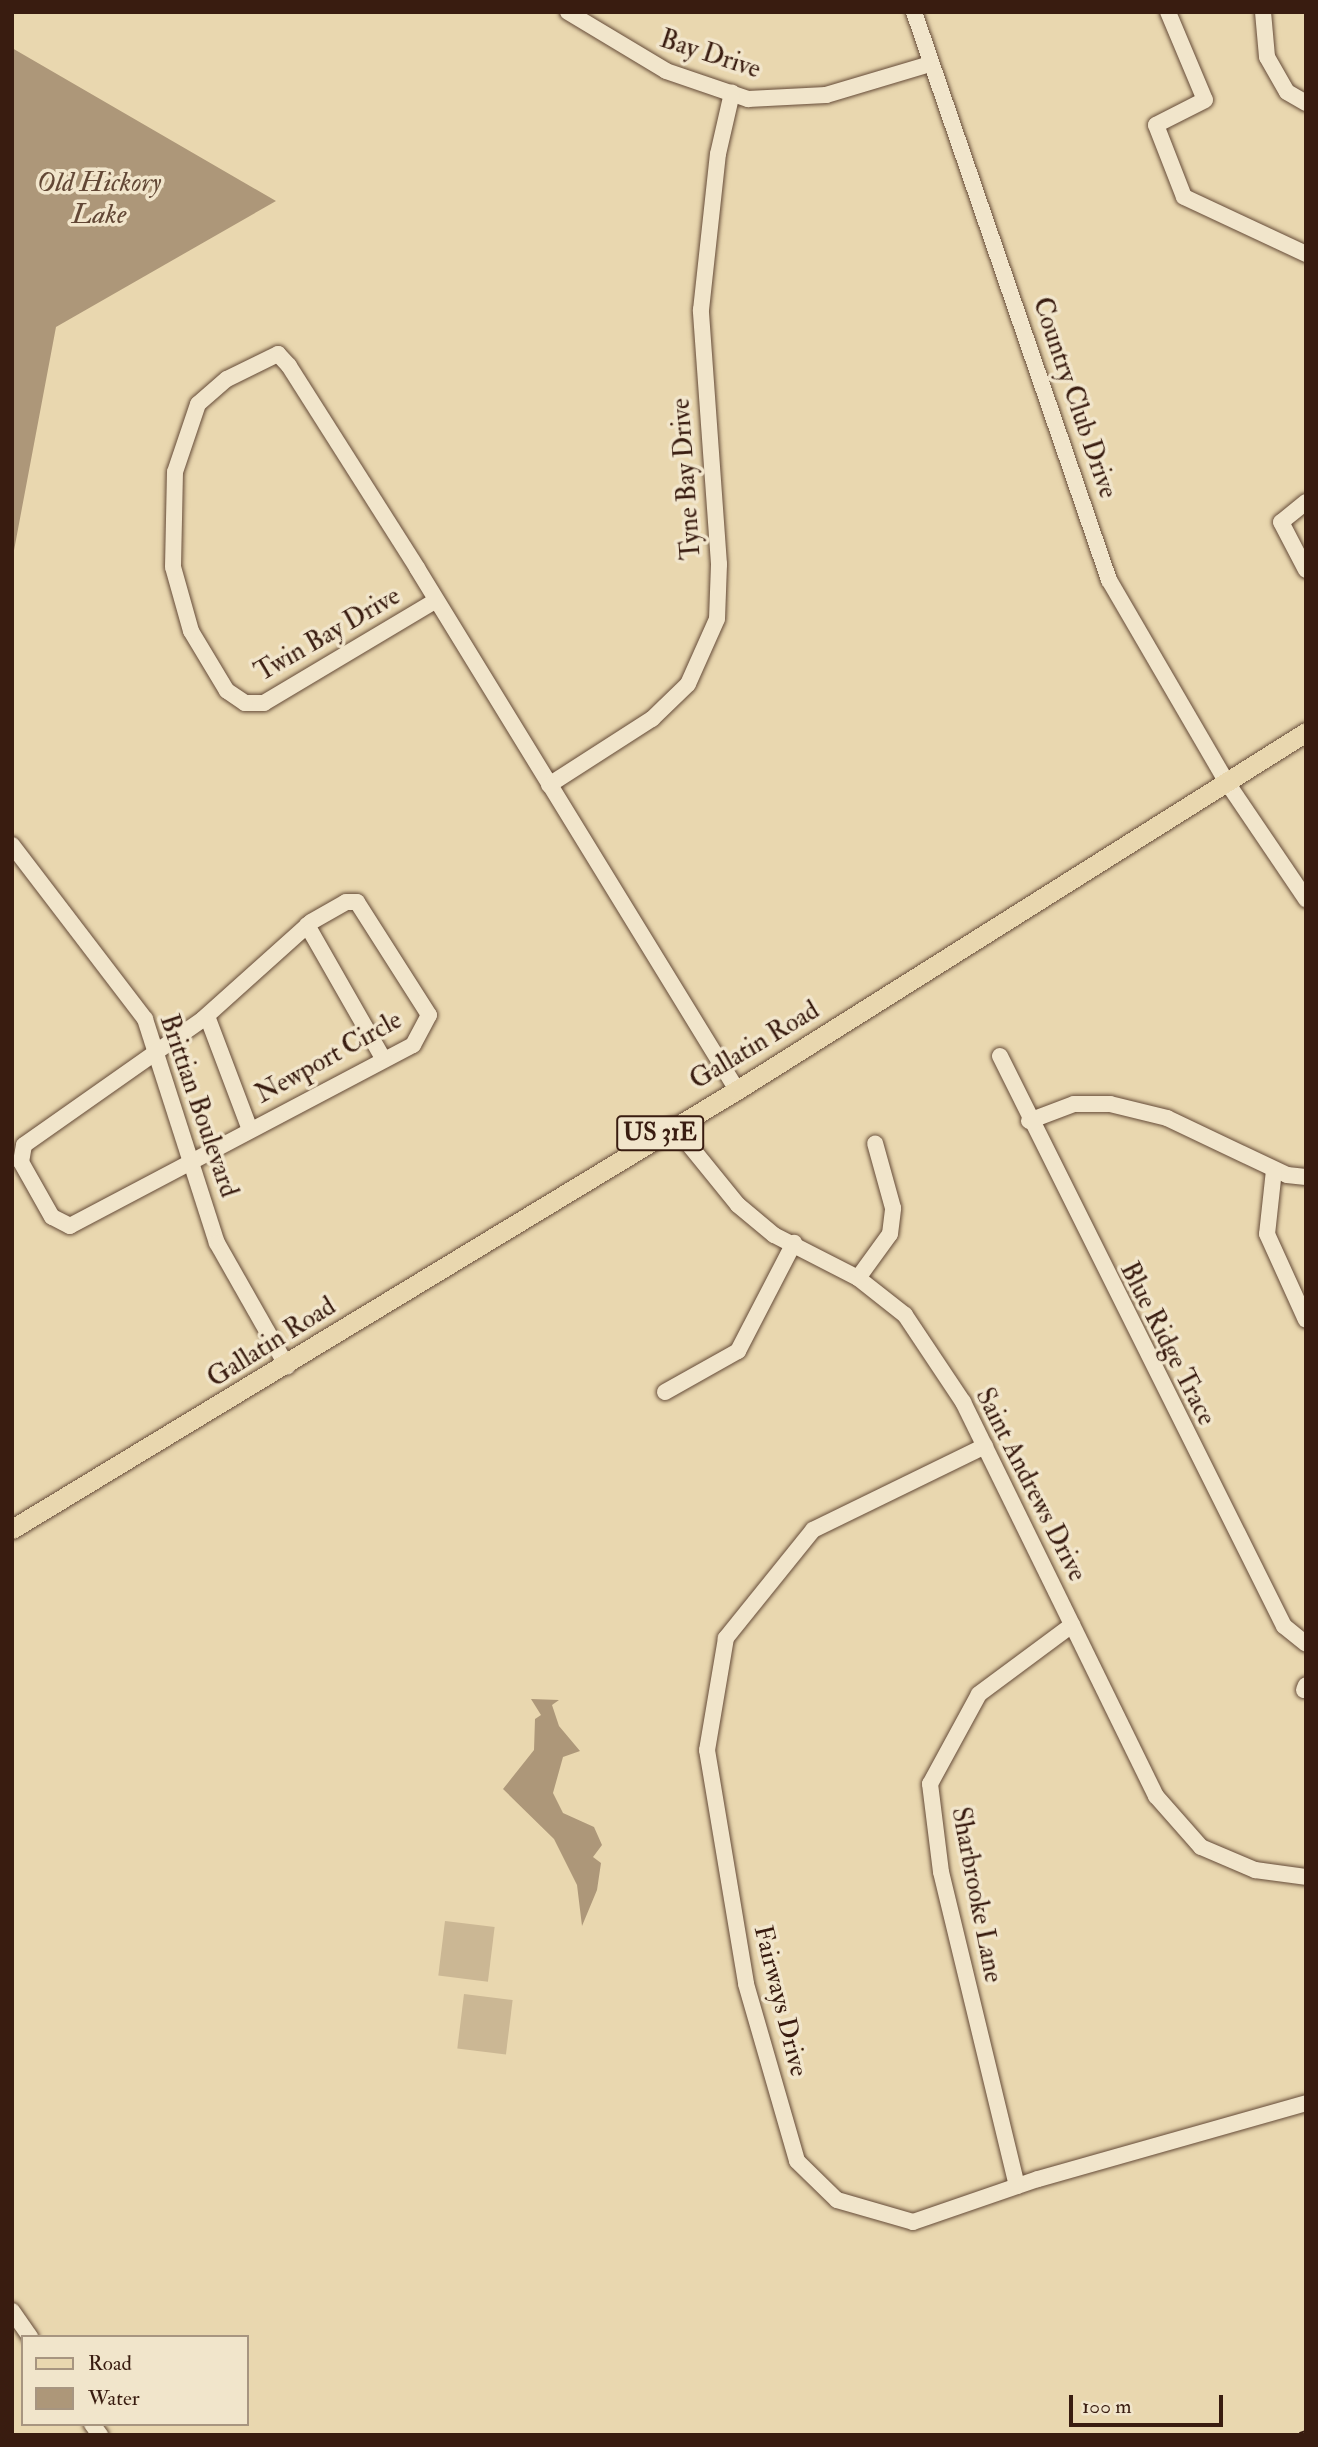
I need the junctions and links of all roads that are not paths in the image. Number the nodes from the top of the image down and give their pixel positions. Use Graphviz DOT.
graph roads {
  1 [pos="568,12"];
  2 [pos="914,12"];
  3 [pos="1168,12"];
  4 [pos="1263,12"];
  5 [pos="930,64"];
  6 [pos="732,93"];
  7 [pos="1306,103"];
  8 [pos="1306,254"];
  9 [pos="1306,502"];
  10 [pos="1306,570"];
  11 [pos="435,600"];
  12 [pos="1306,733"];
  13 [pos="1226,781"];
  14 [pos="549,785"];
  15 [pos="12,845"];
  16 [pos="1306,899"];
  17 [pos="307,925"];
  18 [pos="207,1016"];
  19 [pos="153,1049"];
  20 [pos="1000,1056"];
  21 [pos="384,1060"];
  22 [pos="737,1090"];
  23 [pos="1029,1121"];
  24 [pos="673,1125"];
  25 [pos="250,1130"];
  26 [pos="875,1143"];
  27 [pos="193,1159"];
  28 [pos="1273,1170"];
  29 [pos="1306,1177"];
  30 [pos="793,1243"];
  31 [pos="858,1278"];
  32 [pos="1306,1320"];
  33 [pos="287,1366"];
  34 [pos="665,1392"];
  35 [pos="985,1446"];
  36 [pos="12,1529"];
  37 [pos="1072,1625"];
  38 [pos="1306,1644"];
  39 [pos="1306,1877"];
  40 [pos="1306,2103"];
  41 [pos="1017,2186"];
  42 [pos="12,2311"];
  43 [pos="29,2335"];
  1 -- 6 [label="street, Bay Drive"];
  2 -- 5 [label="street, Country Club Drive"];
  3 -- 8 [label="street"];
  4 -- 7 [label="street"];
  5 -- 6 [label="street, Bay Drive"];
  5 -- 13 [label="street, Country Club Drive"];
  6 -- 14 [label="street, Tyne Bay Drive"];
  9 -- 10 [label="street"];
  11 -- 11 [label="street, Twin Bay Drive"];
  11 -- 14 [label="street"];
  12 -- 13 [label="main road, Gallatin Road / US 31E"];
  13 -- 16 [label="street, Country Club Drive"];
  13 -- 22 [label="main road, Gallatin Road / US 31E"];
  14 -- 22 [label="street"];
  15 -- 19 [label="street, Brittian Boulevard"];
  17 -- 18 [label="street, Newport Circle"];
  17 -- 21 [label="street"];
  17 -- 21 [label="street, Newport Circle"];
  18 -- 19 [label="street, Newport Circle"];
  18 -- 25 [label="street"];
  19 -- 27 [label="street, Brittian Boulevard"];
  19 -- 27 [label="street, Newport Circle"];
  20 -- 23 [label="street, Blue Ridge Trace"];
  21 -- 25 [label="street, Newport Circle"];
  22 -- 24 [label="main road, Gallatin Road / US 31E"];
  23 -- 28 [label="street"];
  23 -- 38 [label="street, Blue Ridge Trace"];
  24 -- 30 [label="street, Saint Andrews Drive"];
  24 -- 33 [label="main road, Gallatin Road / US 31E"];
  25 -- 27 [label="street, Newport Circle"];
  26 -- 31 [label="street"];
  27 -- 33 [label="street, Brittian Boulevard"];
  28 -- 29 [label="street"];
  28 -- 32 [label="street"];
  30 -- 31 [label="street, Saint Andrews Drive"];
  30 -- 34 [label="street"];
  31 -- 35 [label="street, Saint Andrews Drive"];
  33 -- 36 [label="main road, Gallatin Road / US 31E"];
  35 -- 37 [label="street, Saint Andrews Drive"];
  35 -- 41 [label="street, Fairways Drive"];
  37 -- 39 [label="street, Saint Andrews Drive"];
  37 -- 41 [label="street, Sharbrooke Lane"];
  40 -- 41 [label="street, Fairways Drive"];
  42 -- 43 [label="street"];
}
